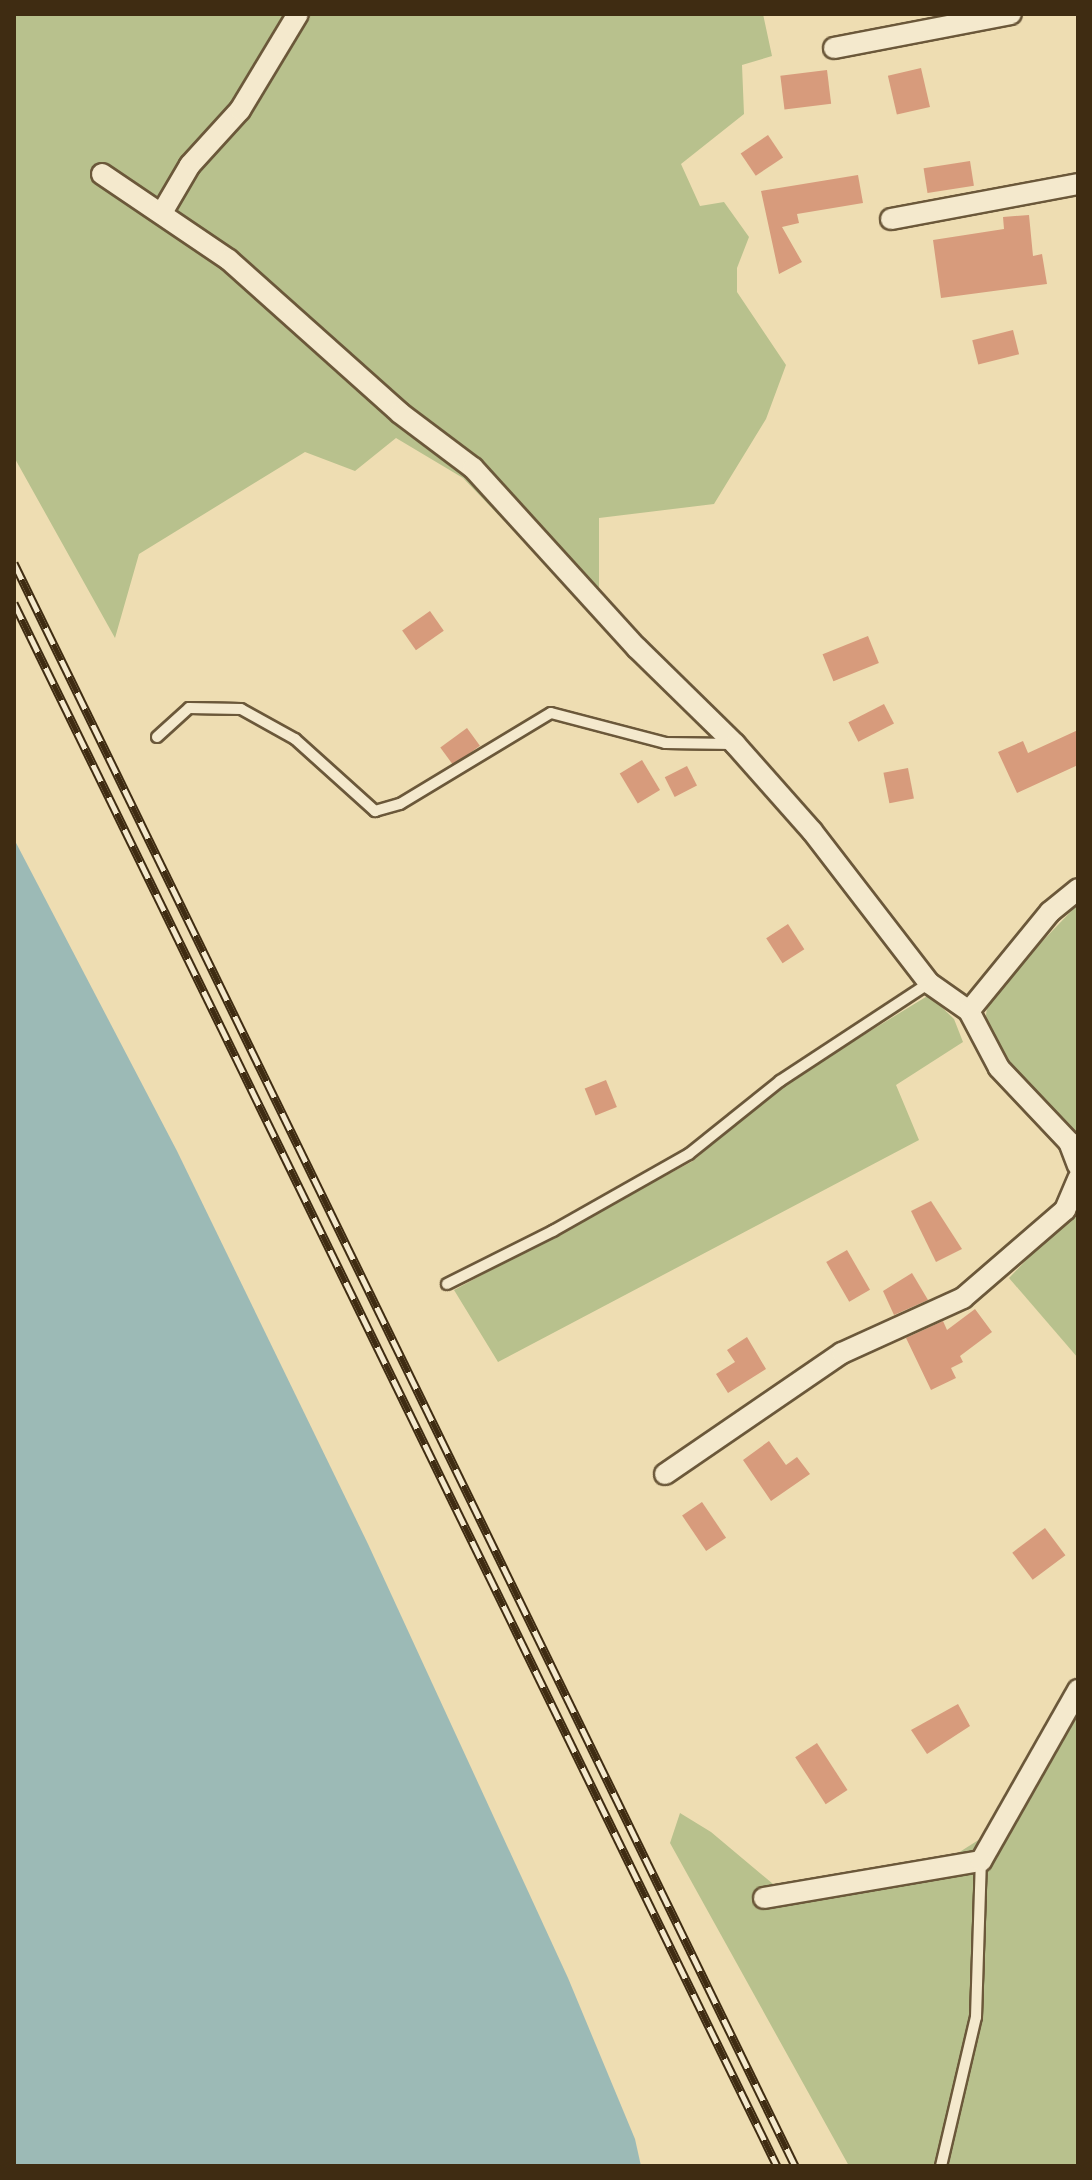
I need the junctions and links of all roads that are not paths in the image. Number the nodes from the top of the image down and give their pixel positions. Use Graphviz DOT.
graph roads {
  1 [pos="298,14"];
  2 [pos="1011,14"];
  3 [pos="834,48"];
  4 [pos="102,174"];
  5 [pos="1078,184"];
  6 [pos="163,211"];
  7 [pos="891,219"];
  8 [pos="157,737"];
  9 [pos="735,744"];
  10 [pos="1078,889"];
  11 [pos="929,983"];
  12 [pos="969,1011"];
  13 [pos="1078,1165"];
  14 [pos="1078,1179"];
  15 [pos="447,1284"];
  16 [pos="665,1474"];
  17 [pos="1078,1690"];
  18 [pos="981,1861"];
  19 [pos="764,1898"];
  20 [pos="941,2166"];
  1 -- 6 [label="street"];
  2 -- 3 [label="street"];
  4 -- 6 [label="street"];
  5 -- 7 [label="street"];
  6 -- 9 [label="street"];
  8 -- 9 [label="lane"];
  9 -- 11 [label="street"];
  10 -- 12 [label="street"];
  11 -- 12 [label="street"];
  11 -- 15 [label="lane"];
  12 -- 13 [label="street"];
  14 -- 16 [label="street"];
  17 -- 18 [label="street"];
  18 -- 19 [label="street"];
  18 -- 20 [label="lane"];
}
